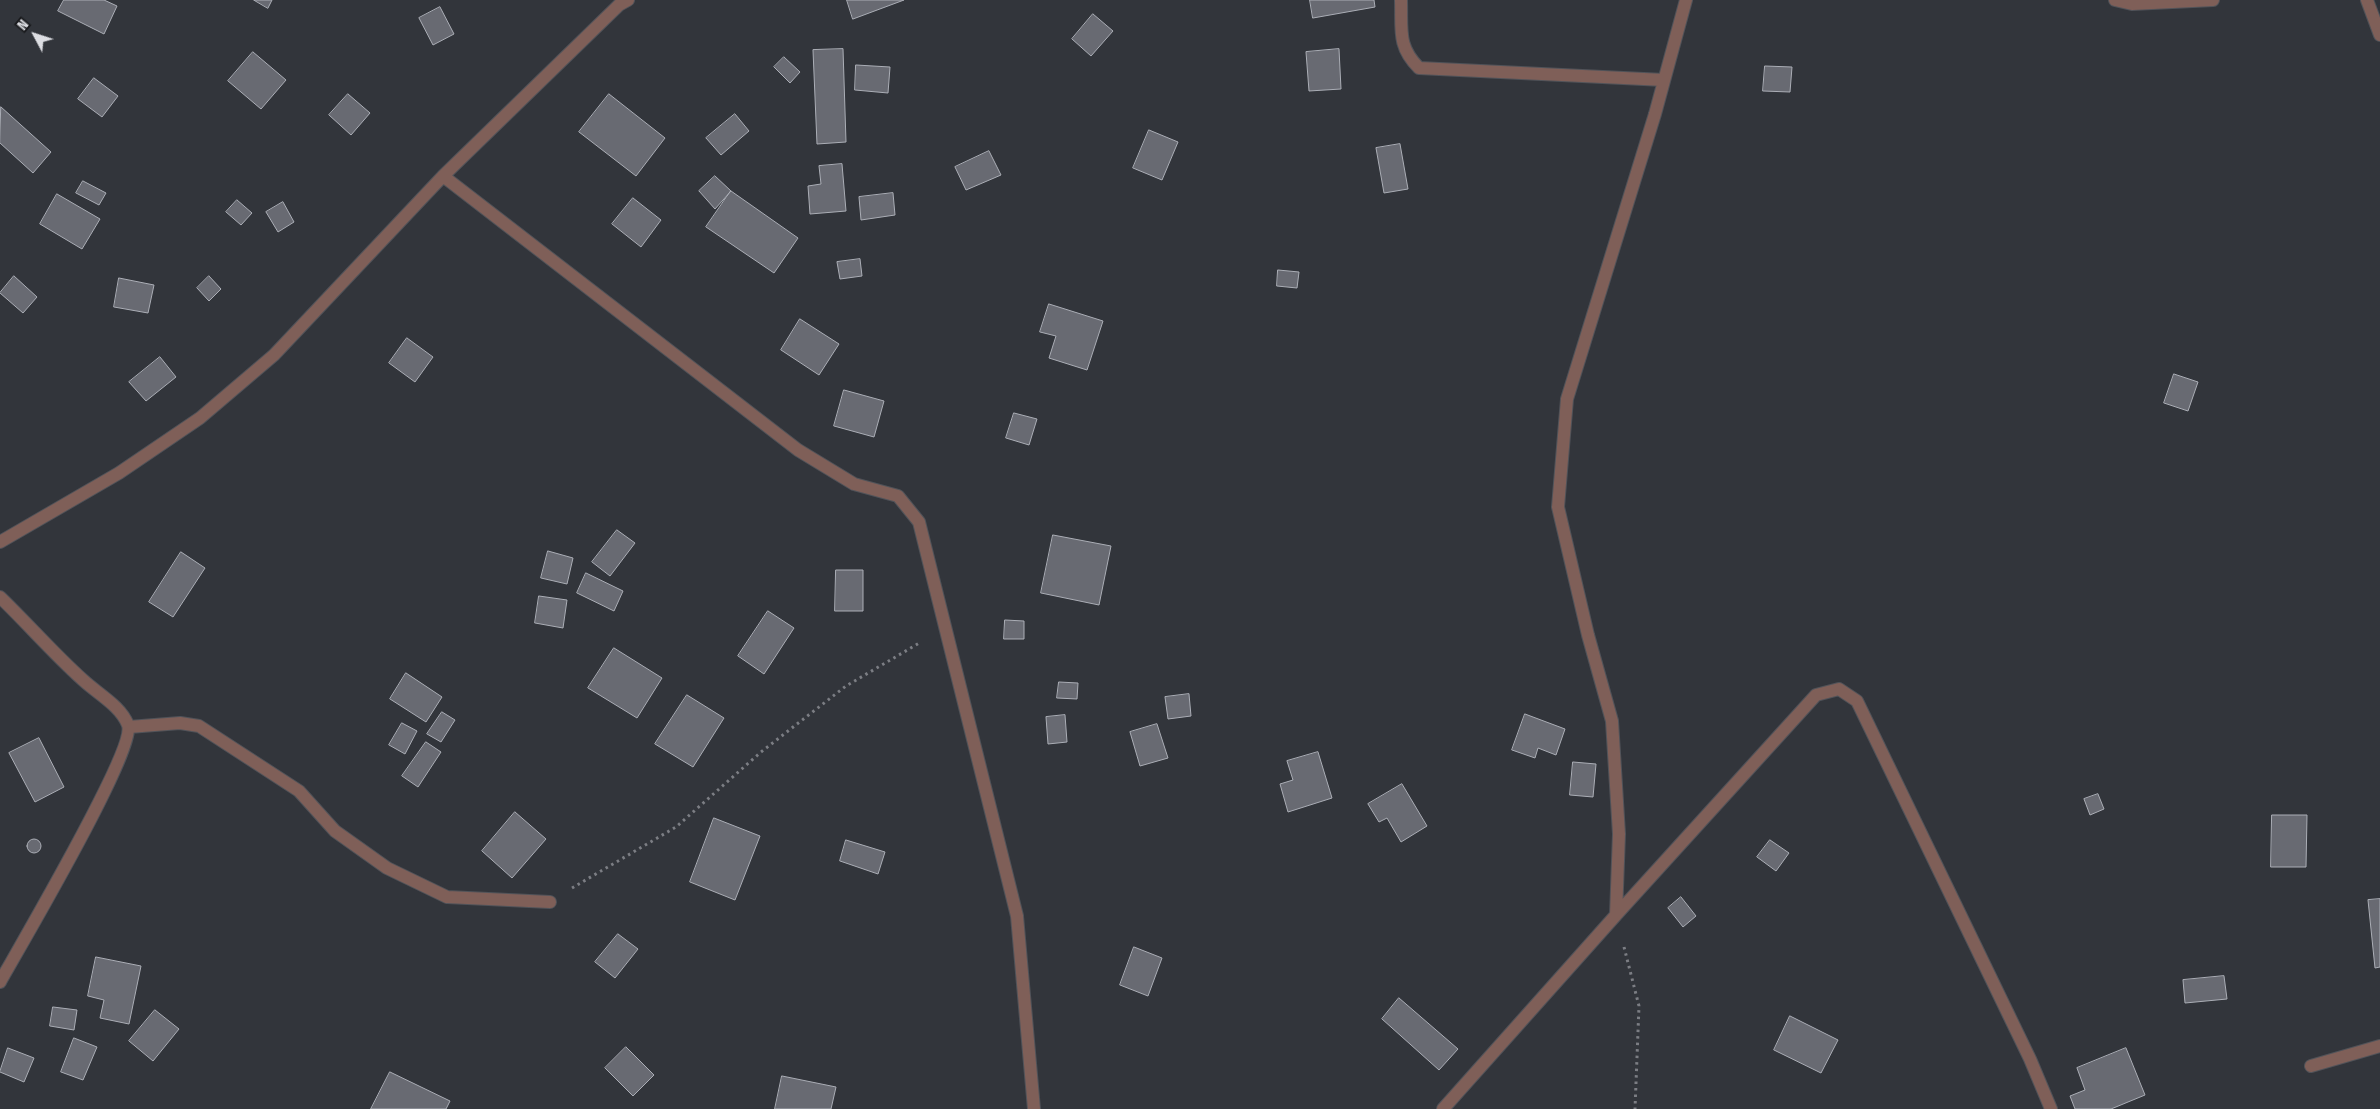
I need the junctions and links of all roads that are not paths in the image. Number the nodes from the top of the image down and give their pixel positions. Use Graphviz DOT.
graph roads {
  1 [pos="1401,0"];
  2 [pos="1686,0"];
  3 [pos="2116,0"];
  4 [pos="2213,0"];
  5 [pos="2367,0"];
  6 [pos="620,2"];
  7 [pos="2380,35"];
  8 [pos="1664,80"];
  9 [pos="443,176"];
  10 [pos="0,542"];
  11 [pos="0,597"];
  12 [pos="129,727"];
  13 [pos="550,902"];
  14 [pos="1616,915"];
  15 [pos="0,982"];
  16 [pos="2380,1046"];
  17 [pos="2311,1066"];
  18 [pos="1034,1109"];
  19 [pos="1443,1109"];
  20 [pos="2051,1109"];
  1 -- 8 [label="street"];
  2 -- 8 [label="street"];
  3 -- 4 [label="street"];
  5 -- 7 [label="street"];
  6 -- 9 [label="street"];
  8 -- 14 [label="street"];
  9 -- 10 [label="street"];
  9 -- 18 [label="street"];
  11 -- 12 [label="street"];
  12 -- 13 [label="street"];
  12 -- 15 [label="street"];
  14 -- 19 [label="street"];
  14 -- 20 [label="street"];
  16 -- 17 [label="street"];
}
